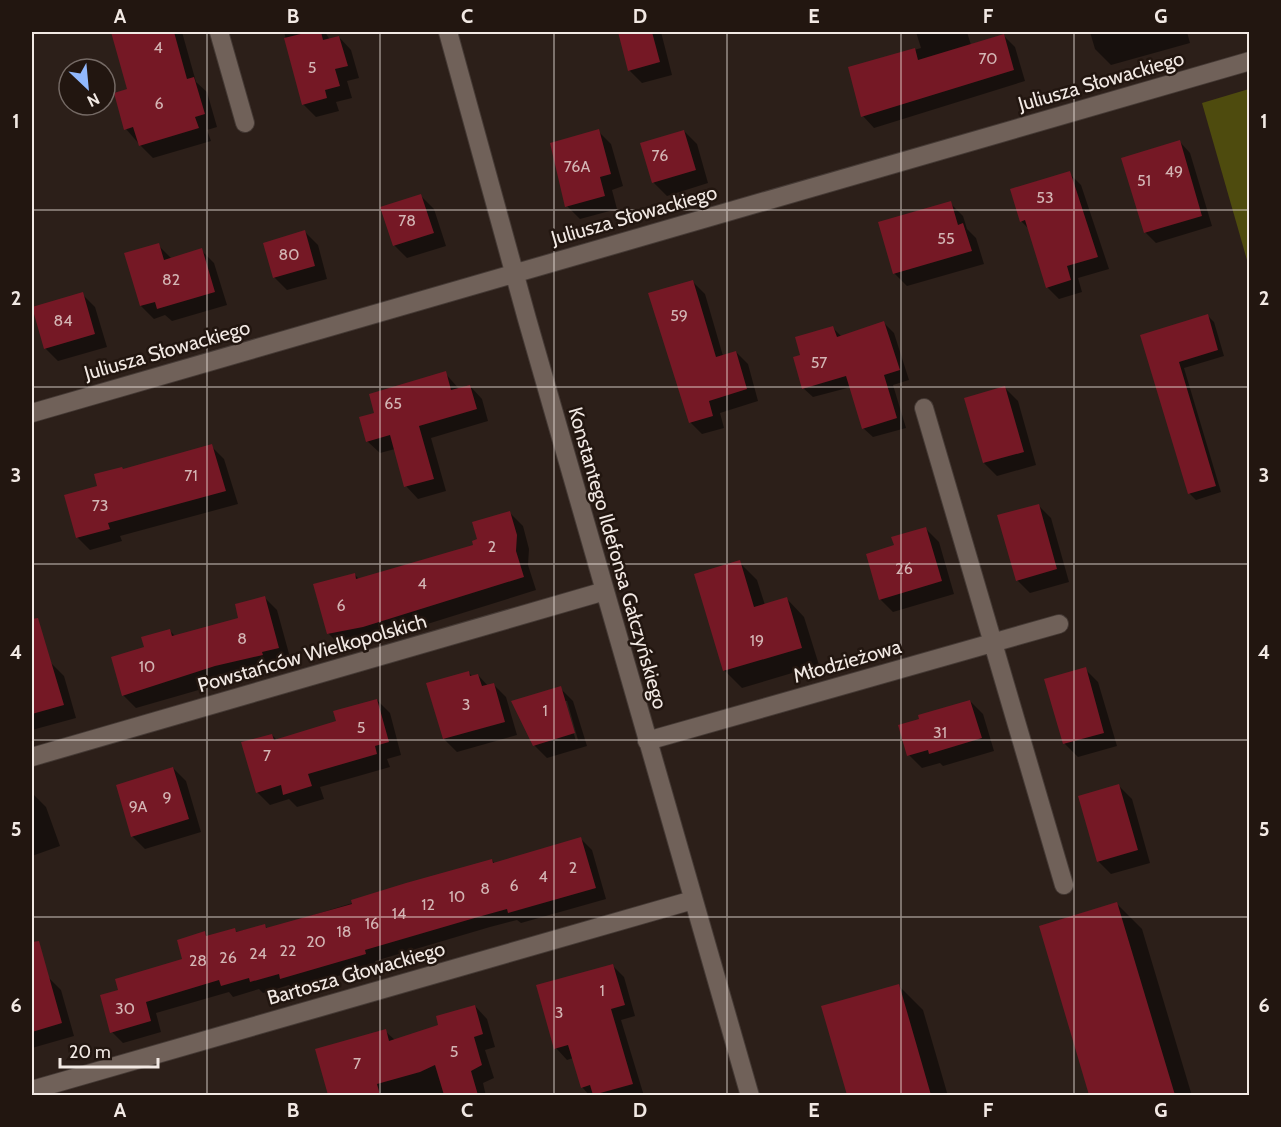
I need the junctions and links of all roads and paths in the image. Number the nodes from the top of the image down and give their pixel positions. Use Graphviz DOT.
graph roads {
  1 [pos="219,32"];
  2 [pos="448,32"];
  3 [pos="1250,61"];
  4 [pos="244,123"];
  5 [pos="514,273"];
  6 [pos="924,408"];
  7 [pos="32,413"];
  8 [pos="605,591"];
  9 [pos="1059,624"];
  10 [pos="993,643"];
  11 [pos="647,741"];
  12 [pos="32,757"];
  13 [pos="1064,885"];
  14 [pos="693,900"];
  15 [pos="32,1090"];
  16 [pos="750,1095"];
  1 -- 4 [label="street"];
  2 -- 5 [label="street, Konstantego Ildefonsa Gałczyńskiego"];
  3 -- 5 [label="street, Juliusza Słowackiego"];
  5 -- 7 [label="street, Juliusza Słowackiego"];
  5 -- 8 [label="street, Konstantego Ildefonsa Gałczyńskiego"];
  6 -- 10 [label="street"];
  8 -- 11 [label="street, Konstantego Ildefonsa Gałczyńskiego"];
  8 -- 12 [label="street, Powstańców Wielkopolskich"];
  9 -- 10 [label="street, Młodzieżowa"];
  10 -- 11 [label="street, Młodzieżowa"];
  10 -- 13 [label="street"];
  11 -- 14 [label="street, Konstantego Ildefonsa Gałczyńskiego"];
  14 -- 15 [label="street, Bartosza Głowackiego"];
  14 -- 16 [label="street, Konstantego Ildefonsa Gałczyńskiego"];
}
